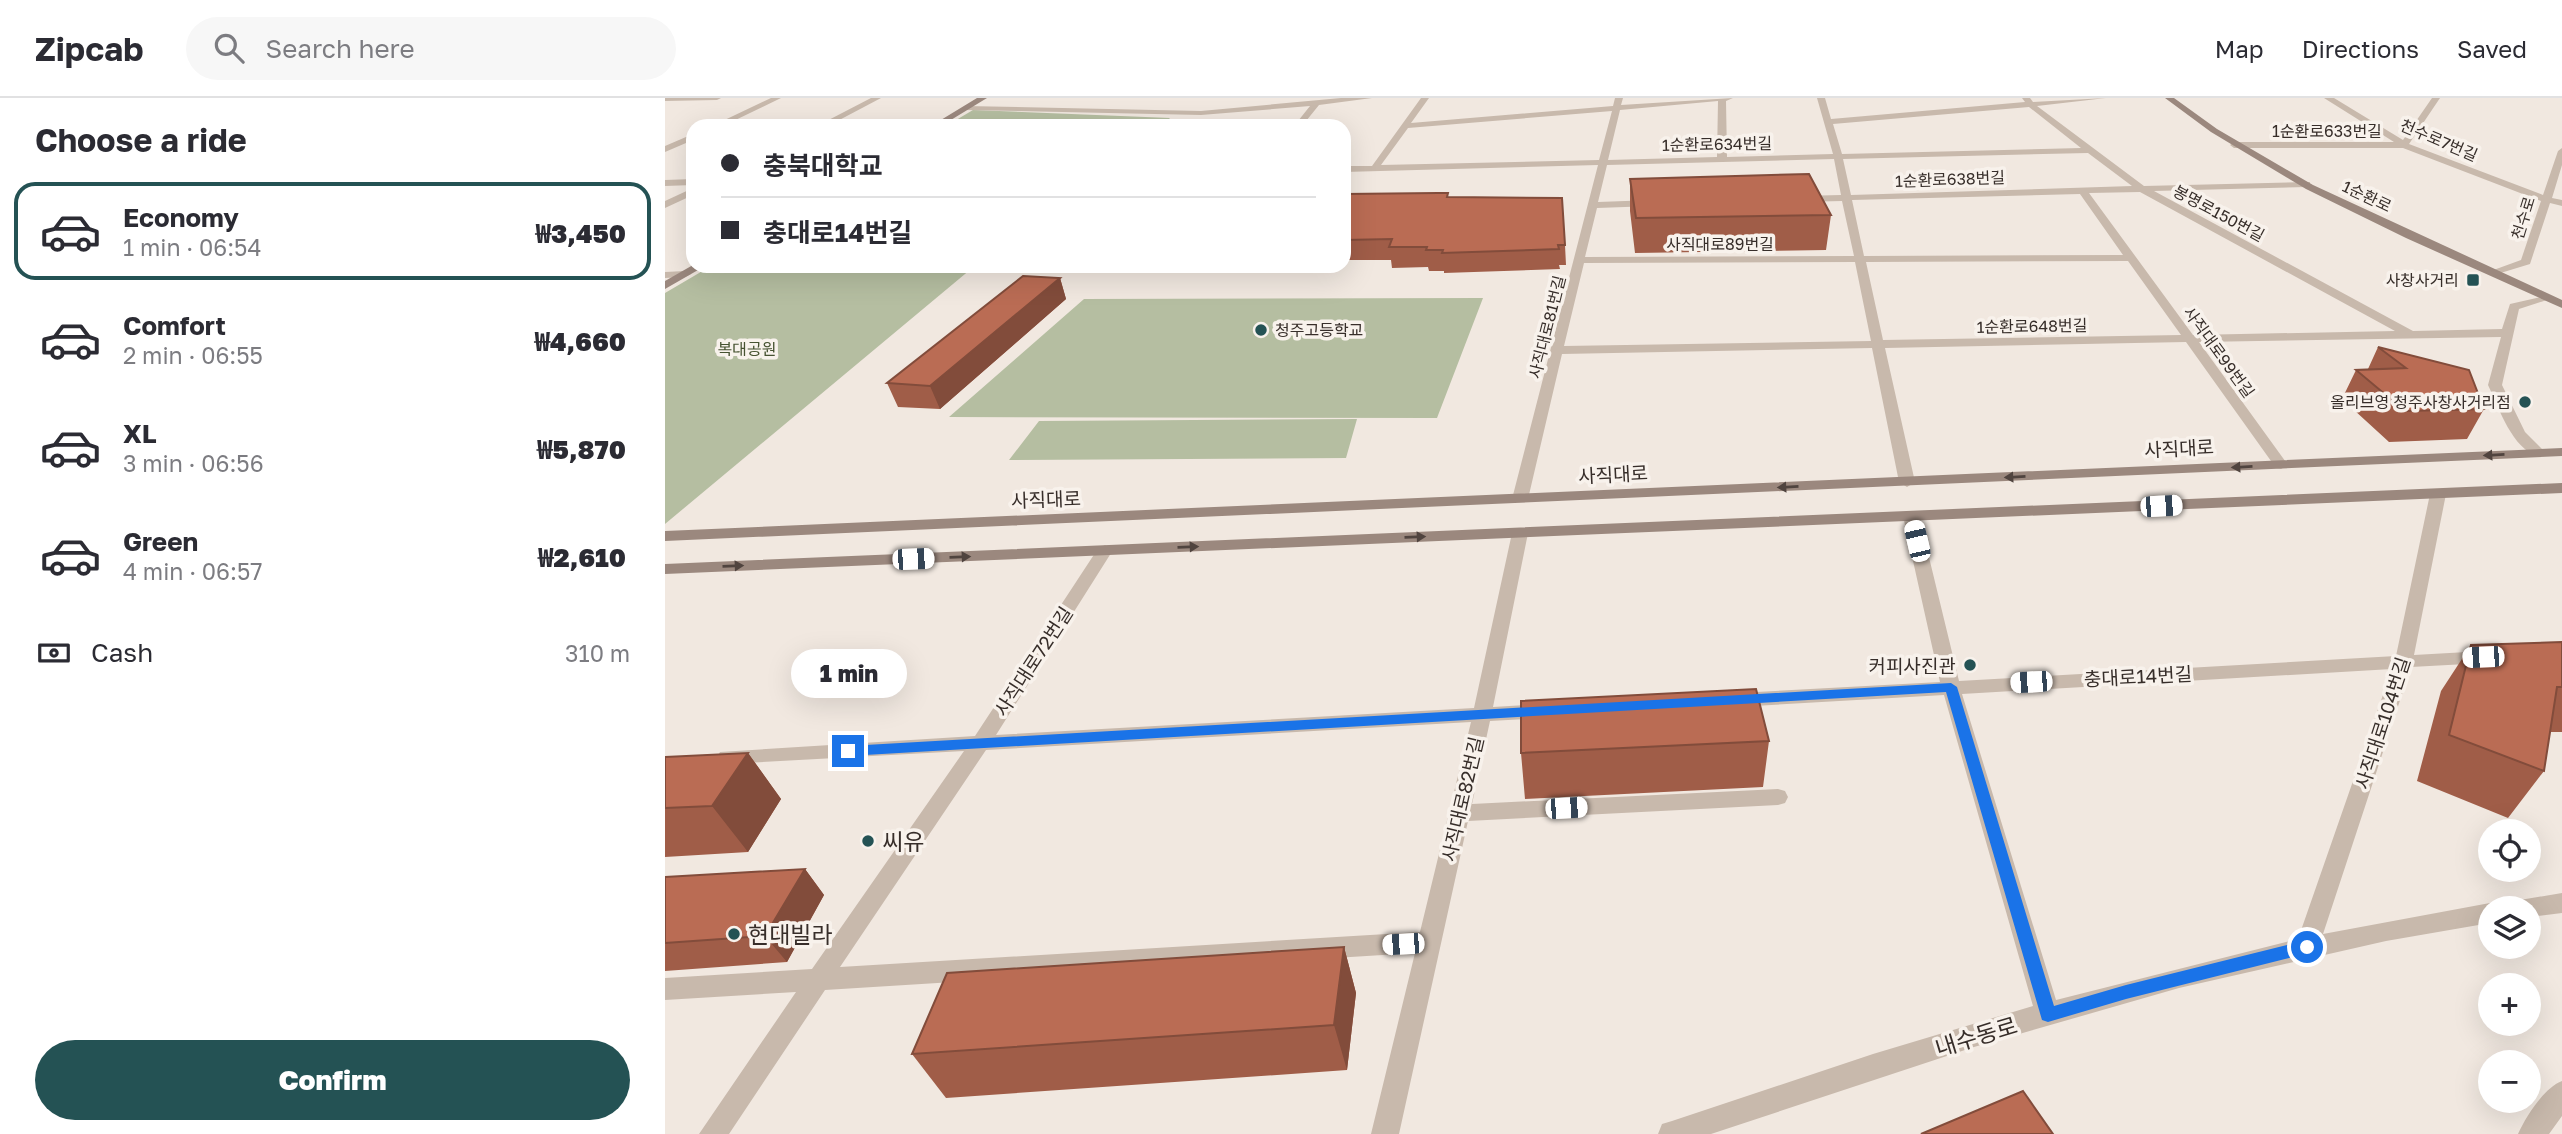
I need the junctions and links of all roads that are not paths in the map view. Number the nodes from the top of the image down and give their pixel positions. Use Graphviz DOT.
graph roads {
  1 [pos="717,98"];
  2 [pos="777,98"];
  3 [pos="877,98"];
  4 [pos="1217,98"];
  5 [pos="1368,98"];
  6 [pos="1425,98"];
  7 [pos="1619,98"];
  8 [pos="1729,98"];
  9 [pos="1821,98"];
  10 [pos="2102,98"];
  11 [pos="2169,98"];
  12 [pos="2327,98"];
  13 [pos="2436,98"];
  14 [pos="667,99"];
  15 [pos="981,99"];
  16 [pos="1722,99"];
  17 [pos="1025,100"];
  18 [pos="2028,101"];
  19 [pos="1316,103"];
  20 [pos="966,108"];
  21 [pos="1617,108"];
  22 [pos="1201,113"];
  23 [pos="731,119"];
  24 [pos="835,119"];
  25 [pos="947,119"];
  26 [pos="1195,119"];
  27 [pos="1303,119"];
  28 [pos="1828,122"];
  29 [pos="1405,126"];
  30 [pos="686,139"];
  31 [pos="2234,145"];
  32 [pos="2404,145"];
  33 [pos="665,149"];
  34 [pos="2091,150"];
  35 [pos="2562,151"];
  36 [pos="1837,157"];
  37 [pos="1723,160"];
  38 [pos="1604,163"];
  39 [pos="1351,169"];
  40 [pos="1374,169"];
  41 [pos="686,182"];
  42 [pos="665,183"];
  43 [pos="2307,184"];
  44 [pos="2142,189"];
  45 [pos="2082,190"];
  46 [pos="686,194"];
  47 [pos="1846,198"];
  48 [pos="1793,199"];
  49 [pos="2545,199"];
  50 [pos="1660,203"];
  51 [pos="2562,203"];
  52 [pos="665,205"];
  53 [pos="1594,205"];
  54 [pos="2131,258"];
  55 [pos="1580,260"];
  56 [pos="1860,260"];
  57 [pos="2494,272"];
  58 [pos="685,274"];
  59 [pos="665,275"];
  60 [pos="665,286"];
  61 [pos="2546,297"];
  62 [pos="2562,304"];
  63 [pos="2508,333"];
  64 [pos="2411,335"];
  65 [pos="2190,339"];
  66 [pos="1878,345"];
  67 [pos="1557,350"];
  68 [pos="2562,452"];
  69 [pos="2539,453"];
  70 [pos="2281,465"];
  71 [pos="1907,482"];
  72 [pos="2562,488"];
  73 [pos="2438,494"];
  74 [pos="1520,499"];
  75 [pos="1911,516"];
  76 [pos="1520,533"];
  77 [pos="665,536"];
  78 [pos="1105,551"];
  79 [pos="665,569"];
  80 [pos="2509,657"];
  81 [pos="2404,660"];
  82 [pos="1951,687"];
  83 [pos="1716,701"];
  84 [pos="1565,710"];
  85 [pos="1482,715"];
  86 [pos="979,745"];
  87 [pos="706,758"];
  88 [pos="1778,797"];
  89 [pos="1459,813"];
  90 [pos="2562,903"];
  91 [pos="2541,906"];
  92 [pos="2478,915"];
  93 [pos="1430,942"];
  94 [pos="2307,947"];
  95 [pos="819,979"];
  96 [pos="665,989"];
  97 [pos="2048,1015"];
  98 [pos="2562,1094"];
  99 [pos="713,1134"];
  100 [pos="1385,1134"];
  101 [pos="1672,1134"];
  102 [pos="2532,1134"];
  1 -- 14 [label="street"];
  2 -- 23 [label="street"];
  3 -- 24 [label="street"];
  4 -- 22 [label="street"];
  5 -- 19 [label="street"];
  6 -- 29 [label="street"];
  7 -- 21 [label="street, 사직대로81번길"];
  8 -- 16 [label="street"];
  9 -- 28 [label="street"];
  10 -- 18 [label="street"];
  11 -- 31 [label="main road, 1순환로"];
  12 -- 32 [label="street, 천수로7번길"];
  13 -- 32 [label="street, 1순환로633번길"];
  15 -- 17 [label="street"];
  15 -- 20 [label="main road"];
  16 -- 21 [label="street"];
  16 -- 37 [label="street"];
  18 -- 28 [label="street"];
  18 -- 34 [label="street, 봉명로150번길"];
  19 -- 22 [label="street"];
  19 -- 27 [label="street"];
  20 -- 22 [label="street"];
  20 -- 25 [label="main road"];
  21 -- 29 [label="street"];
  21 -- 38 [label="street, 사직대로81번길"];
  22 -- 26 [label="street"];
  28 -- 36 [label="street"];
  29 -- 40 [label="street"];
  30 -- 33 [label="street"];
  31 -- 32 [label="street, 1순환로633번길"];
  31 -- 43 [label="main road, 1순환로"];
  32 -- 49 [label="street, 천수로7번길"];
  34 -- 36 [label="street, 1순환로634번길"];
  34 -- 44 [label="street, 봉명로150번길"];
  35 -- 49 [label="street, 천수로"];
  36 -- 37 [label="street, 1순환로634번길"];
  36 -- 47 [label="street"];
  37 -- 38 [label="street, 1순환로634번길"];
  38 -- 40 [label="street, 1순환로634번길"];
  38 -- 53 [label="street, 사직대로81번길"];
  39 -- 40 [label="street, 1순환로634번길"];
  41 -- 42 [label="street"];
  43 -- 44 [label="street, 1순환로638번길"];
  43 -- 57 [label="main road, 1순환로"];
  44 -- 45 [label="street, 1순환로638번길"];
  44 -- 64 [label="street, 봉명로150번길"];
  45 -- 47 [label="street, 1순환로638번길"];
  45 -- 54 [label="street, 사직대로99번길"];
  46 -- 52 [label="street"];
  47 -- 48 [label="street, 1순환로638번길"];
  47 -- 56 [label="street"];
  49 -- 51 [label="street, 천수로7번길"];
  49 -- 57 [label="street, 천수로"];
  50 -- 53 [label="street"];
  53 -- 55 [label="street, 사직대로81번길"];
  54 -- 56 [label="street, 사직대로89번길"];
  54 -- 65 [label="street, 사직대로99번길"];
  55 -- 56 [label="street, 사직대로89번길"];
  55 -- 67 [label="street, 사직대로81번길"];
  56 -- 66 [label="street"];
  57 -- 61 [label="main road, 1순환로"];
  58 -- 59 [label="street"];
  58 -- 60 [label="main road"];
  61 -- 62 [label="main road, 1순환로"];
  61 -- 63 [label="street"];
  63 -- 64 [label="street, 1순환로648번길"];
  63 -- 69 [label="street"];
  64 -- 65 [label="street, 1순환로648번길"];
  65 -- 66 [label="street, 1순환로648번길"];
  65 -- 70 [label="street, 사직대로99번길"];
  66 -- 67 [label="street, 1순환로648번길"];
  66 -- 71 [label="street"];
  67 -- 74 [label="street, 사직대로81번길"];
  68 -- 69 [label="main road, 사직대로"];
  69 -- 70 [label="main road, 사직대로, one-way"];
  70 -- 71 [label="main road, 사직대로, one-way"];
  71 -- 74 [label="main road, 사직대로, one-way"];
  72 -- 73 [label="main road"];
  73 -- 75 [label="main road"];
  73 -- 81 [label="street, 사직대로104번길"];
  74 -- 77 [label="main road, 사직대로"];
  75 -- 76 [label="main road"];
  75 -- 82 [label="street"];
  78 -- 76 [label="main road, one-way"];
  76 -- 85 [label="street, 사직대로82번길"];
  79 -- 78 [label="main road, one-way"];
  78 -- 86 [label="street, 사직대로72번길"];
  80 -- 81 [label="street, 충대로14번길"];
  81 -- 82 [label="street, 충대로14번길"];
  81 -- 94 [label="street, 사직대로104번길"];
  82 -- 83 [label="street, 충대로14번길"];
  82 -- 97 [label="street"];
  84 -- 85 [label="street"];
  85 -- 86 [label="street"];
  85 -- 89 [label="street, 사직대로82번길"];
  86 -- 87 [label="street"];
  86 -- 95 [label="street, 사직대로72번길"];
  88 -- 89 [label="street"];
  89 -- 93 [label="street, 사직대로82번길"];
  90 -- 91 [label="street"];
  92 -- 94 [label="street, 내수동로"];
  93 -- 95 [label="street"];
  93 -- 100 [label="street, 사직대로82번길"];
  94 -- 97 [label="street, 내수동로"];
  95 -- 96 [label="street"];
  95 -- 99 [label="street, 사직대로72번길"];
  97 -- 101 [label="street, 내수동로"];
  98 -- 102 [label="street"];
}
